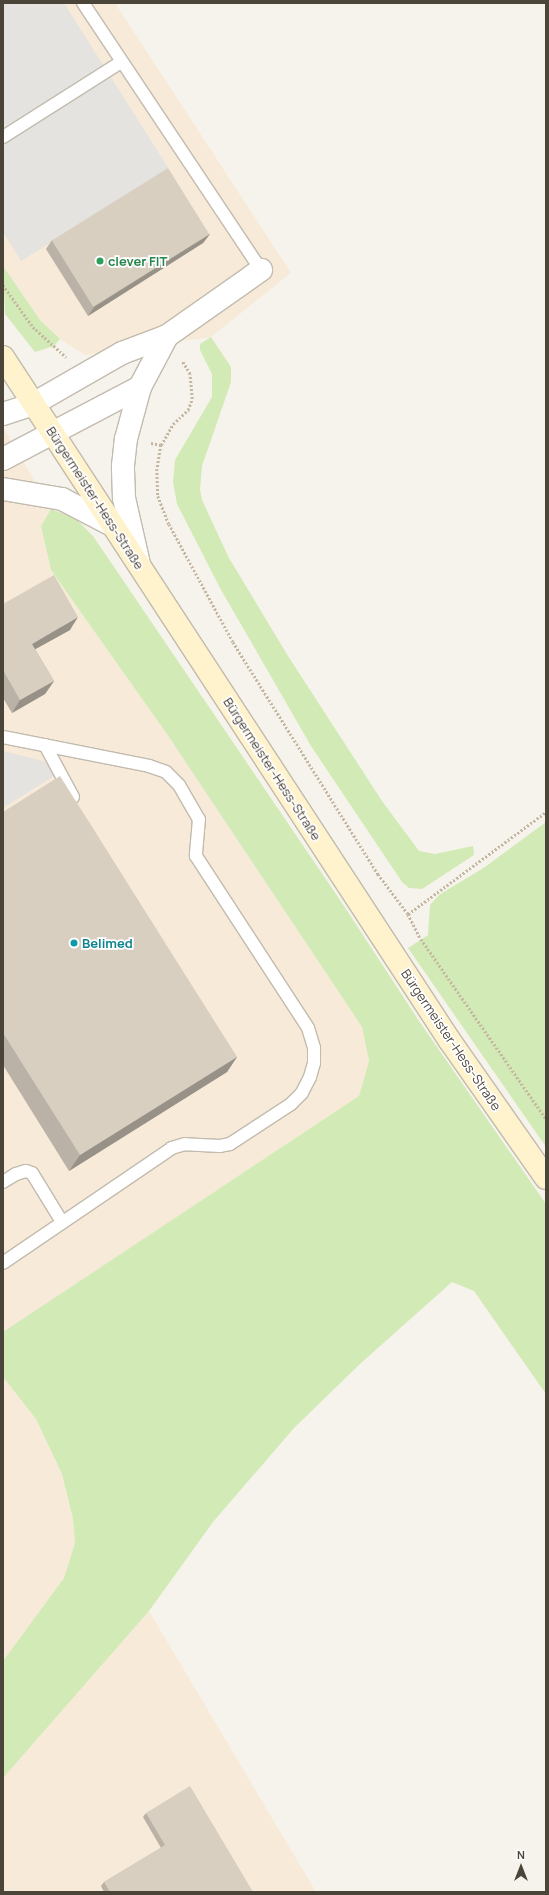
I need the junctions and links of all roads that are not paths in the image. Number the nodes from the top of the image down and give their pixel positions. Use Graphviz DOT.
graph roads {
  1 [pos="84,3"];
  2 [pos="121,62"];
  3 [pos="3,137"];
  4 [pos="261,270"];
  5 [pos="167,336"];
  6 [pos="3,358"];
  7 [pos="140,387"];
  8 [pos="32,404"];
  9 [pos="3,414"];
  10 [pos="52,433"];
  11 [pos="3,459"];
  12 [pos="3,489"];
  13 [pos="114,526"];
  14 [pos="139,566"];
  15 [pos="3,737"];
  16 [pos="45,745"];
  17 [pos="73,797"];
  18 [pos="546,1178"];
  19 [pos="3,1182"];
  20 [pos="62,1222"];
  21 [pos="3,1263"];
  1 -- 2 [label="lane"];
  2 -- 3 [label="lane"];
  2 -- 4 [label="lane"];
  4 -- 5 [label="street"];
  5 -- 7 [label="street"];
  5 -- 8 [label="street"];
  6 -- 8 [label="main road, Bürgermeister-Hess-Straße"];
  7 -- 10 [label="street"];
  7 -- 14 [label="street"];
  8 -- 9 [label="street"];
  8 -- 10 [label="main road, Bürgermeister-Hess-Straße"];
  10 -- 11 [label="street"];
  10 -- 13 [label="main road, Bürgermeister-Hess-Straße"];
  12 -- 13 [label="street"];
  13 -- 14 [label="main road, Bürgermeister-Hess-Straße"];
  14 -- 18 [label="main road, Bürgermeister-Hess-Straße"];
  15 -- 16 [label="lane"];
  16 -- 17 [label="lane"];
  16 -- 20 [label="lane"];
  19 -- 20 [label="lane"];
  20 -- 21 [label="lane"];
}
